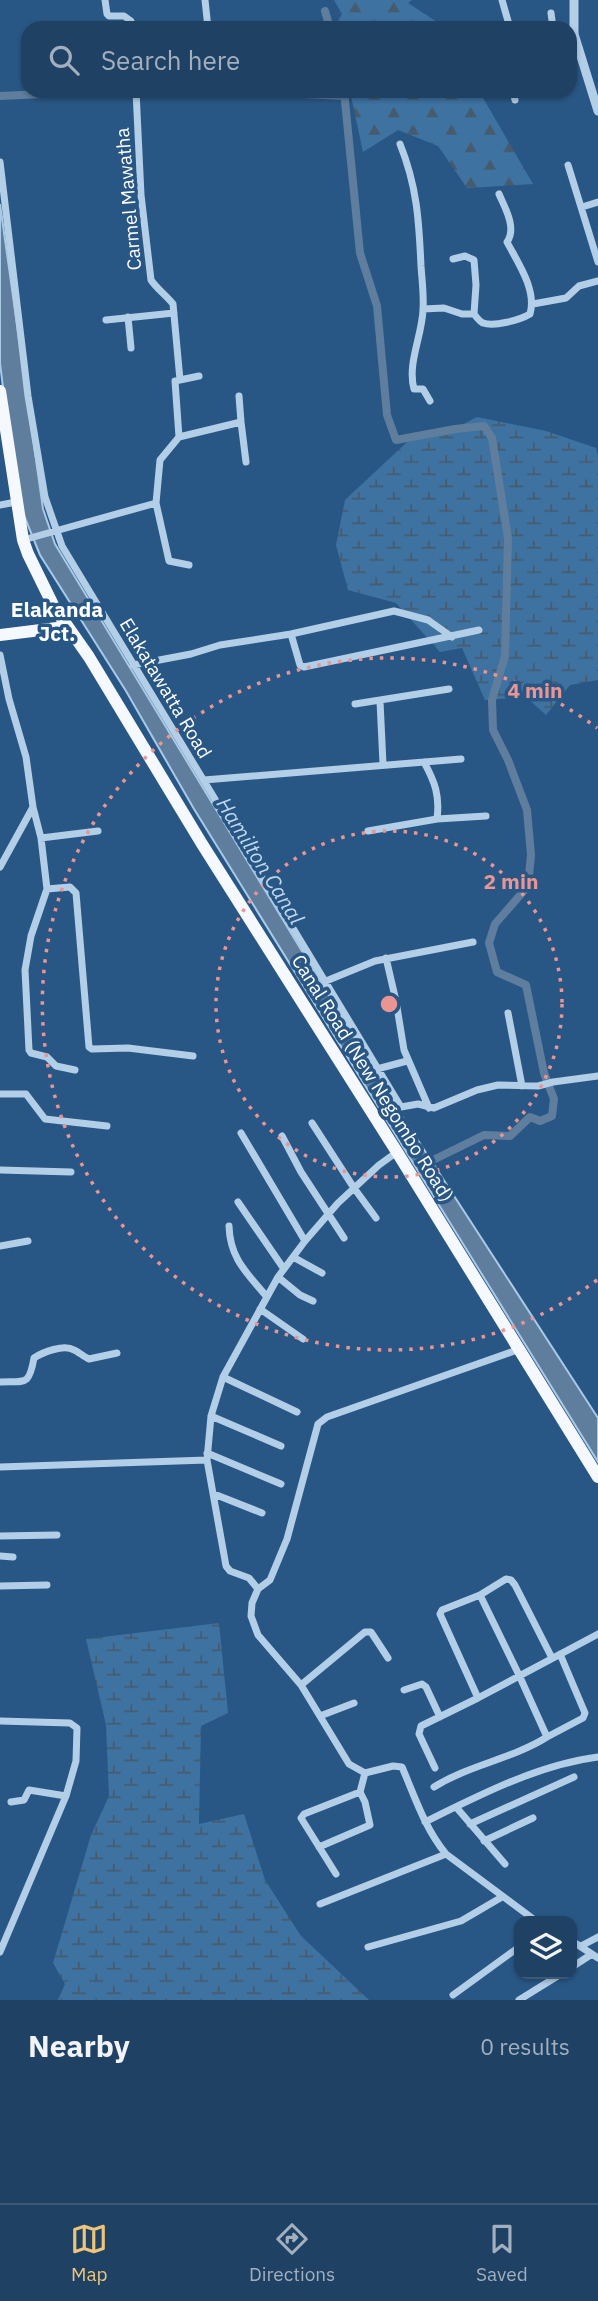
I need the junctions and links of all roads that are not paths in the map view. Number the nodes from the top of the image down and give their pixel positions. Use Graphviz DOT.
graph roads {
  1 [pos="104,0"];
  2 [pos="205,0"];
  3 [pos="502,0"];
  4 [pos="574,0"];
  5 [pos="551,13"];
  6 [pos="131,21"];
  7 [pos="207,21"];
  8 [pos="508,21"];
  9 [pos="552,21"];
  10 [pos="573,21"];
  11 [pos="577,49"];
  12 [pos="136,98"];
  13 [pos="598,111"];
  14 [pos="400,144"];
  15 [pos="0,162"];
  16 [pos="568,165"];
  17 [pos="499,194"];
  18 [pos="598,202"];
  19 [pos="582,207"];
  20 [pos="453,259"];
  21 [pos="598,262"];
  22 [pos="598,281"];
  23 [pos="533,304"];
  24 [pos="423,309"];
  25 [pos="174,313"];
  26 [pos="474,314"];
  27 [pos="128,317"];
  28 [pos="106,320"];
  29 [pos="131,348"];
  30 [pos="199,376"];
  31 [pos="180,380"];
  32 [pos="0,391"];
  33 [pos="239,396"];
  34 [pos="430,401"];
  35 [pos="241,422"];
  36 [pos="179,436"];
  37 [pos="246,462"];
  38 [pos="16,502"];
  39 [pos="156,503"];
  40 [pos="0,505"];
  41 [pos="55,531"];
  42 [pos="27,539"];
  43 [pos="189,565"];
  44 [pos="54,607"];
  45 [pos="66,624"];
  46 [pos="29,630"];
  47 [pos="479,630"];
  48 [pos="291,634"];
  49 [pos="0,635"];
  50 [pos="452,637"];
  51 [pos="0,654"];
  52 [pos="133,665"];
  53 [pos="449,689"];
  54 [pos="380,701"];
  55 [pos="355,704"];
  56 [pos="461,759"];
  57 [pos="424,762"];
  58 [pos="383,764"];
  59 [pos="204,780"];
  60 [pos="33,807"];
  61 [pos="486,816"];
  62 [pos="437,820"];
  63 [pos="98,831"];
  64 [pos="368,831"];
  65 [pos="41,838"];
  66 [pos="0,867"];
  67 [pos="47,889"];
  68 [pos="473,942"];
  69 [pos="386,958"];
  70 [pos="326,981"];
  71 [pos="508,1013"];
  72 [pos="193,1056"];
  73 [pos="407,1061"];
  74 [pos="377,1069"];
  75 [pos="75,1070"];
  76 [pos="598,1076"];
  77 [pos="522,1086"];
  78 [pos="0,1094"];
  79 [pos="429,1108"];
  80 [pos="312,1123"];
  81 [pos="107,1126"];
  82 [pos="241,1133"];
  83 [pos="282,1136"];
  84 [pos="397,1152"];
  85 [pos="0,1170"];
  86 [pos="71,1172"];
  87 [pos="354,1188"];
  88 [pos="239,1202"];
  89 [pos="328,1215"];
  90 [pos="376,1218"];
  91 [pos="229,1226"];
  92 [pos="344,1238"];
  93 [pos="28,1241"];
  94 [pos="305,1241"];
  95 [pos="0,1245"];
  96 [pos="293,1257"];
  97 [pos="284,1269"];
  98 [pos="322,1273"];
  99 [pos="278,1277"];
  100 [pos="267,1297"];
  101 [pos="313,1301"];
  102 [pos="260,1309"];
  103 [pos="303,1339"];
  104 [pos="520,1349"];
  105 [pos="117,1353"];
  106 [pos="223,1377"];
  107 [pos="0,1382"];
  108 [pos="297,1412"];
  109 [pos="211,1416"];
  110 [pos="281,1446"];
  111 [pos="207,1457"];
  112 [pos="0,1467"];
  113 [pos="598,1477"];
  114 [pos="281,1484"];
  115 [pos="214,1494"];
  116 [pos="262,1513"];
  117 [pos="57,1535"];
  118 [pos="0,1536"];
  119 [pos="0,1556"];
  120 [pos="13,1557"];
  121 [pos="47,1585"];
  122 [pos="0,1586"];
  123 [pos="258,1589"];
  124 [pos="480,1595"];
  125 [pos="598,1634"];
  126 [pos="556,1656"];
  127 [pos="388,1658"];
  128 [pos="519,1675"];
  129 [pos="301,1685"];
  130 [pos="404,1690"];
  131 [pos="478,1698"];
  132 [pos="354,1703"];
  133 [pos="320,1716"];
  134 [pos="440,1717"];
  135 [pos="0,1721"];
  136 [pos="547,1737"];
  137 [pos="598,1757"];
  138 [pos="435,1768"];
  139 [pos="365,1773"];
  140 [pos="574,1777"];
  141 [pos="434,1787"];
  142 [pos="360,1792"];
  143 [pos="66,1796"];
  144 [pos="11,1802"];
  145 [pos="456,1807"];
  146 [pos="533,1818"];
  147 [pos="425,1822"];
  148 [pos="470,1825"];
  149 [pos="484,1841"];
  150 [pos="319,1847"];
  151 [pos="446,1854"];
  152 [pos="505,1864"];
  153 [pos="336,1874"];
  154 [pos="502,1898"];
  155 [pos="320,1905"];
  156 [pos="529,1916"];
  157 [pos="598,1937"];
  158 [pos="577,1944"];
  159 [pos="581,1946"];
  160 [pos="368,1947"];
  161 [pos="514,1951"];
  162 [pos="0,1952"];
  163 [pos="595,1956"];
  164 [pos="577,1965"];
  165 [pos="553,1979"];
  166 [pos="453,1996"];
  167 [pos="519,2000"];
  1 -- 6 [label="street"];
  2 -- 7 [label="street"];
  3 -- 8 [label="street"];
  4 -- 10 [label="street"];
  5 -- 9 [label="street"];
  11 -- 13 [label="street"];
  12 -- 25 [label="street, Carmel Mawatha"];
  14 -- 24 [label="street"];
  15 -- 41 [label="street, Elakatawatta Road"];
  16 -- 19 [label="street"];
  17 -- 23 [label="street"];
  18 -- 19 [label="street"];
  19 -- 21 [label="street"];
  20 -- 26 [label="street"];
  22 -- 23 [label="street"];
  23 -- 26 [label="street"];
  24 -- 26 [label="street"];
  24 -- 34 [label="street"];
  25 -- 27 [label="street"];
  25 -- 31 [label="street"];
  27 -- 28 [label="street"];
  27 -- 29 [label="street"];
  30 -- 31 [label="street"];
  31 -- 36 [label="street"];
  32 -- 38 [label="main road, Canal Road (New Negombo Road)"];
  33 -- 35 [label="street"];
  35 -- 36 [label="street"];
  35 -- 37 [label="street"];
  36 -- 39 [label="street"];
  38 -- 40 [label="street"];
  38 -- 42 [label="main road, Canal Road (New Negombo Road)"];
  39 -- 41 [label="street"];
  39 -- 43 [label="street"];
  41 -- 42 [label="street"];
  41 -- 52 [label="street, Elakatawatta Road"];
  42 -- 44 [label="main road, Canal Road (New Negombo Road)"];
  44 -- 45 [label="main road, Canal Road (New Negombo Road)"];
  44 -- 46 [label="main road"];
  45 -- 46 [label="main road"];
  45 -- 84 [label="main road, Canal Road (New Negombo Road)"];
  46 -- 49 [label="main road"];
  47 -- 50 [label="street"];
  48 -- 50 [label="street"];
  48 -- 50 [label="street"];
  48 -- 52 [label="street"];
  51 -- 60 [label="street"];
  52 -- 59 [label="street, Elakatawatta Road"];
  53 -- 54 [label="street"];
  54 -- 55 [label="street"];
  54 -- 58 [label="street"];
  56 -- 57 [label="street"];
  57 -- 58 [label="street"];
  57 -- 62 [label="street"];
  58 -- 59 [label="street"];
  59 -- 70 [label="street, Elakatawatta Road"];
  60 -- 65 [label="street"];
  60 -- 66 [label="street"];
  61 -- 62 [label="street"];
  62 -- 64 [label="street"];
  63 -- 65 [label="street"];
  65 -- 67 [label="street"];
  67 -- 72 [label="street"];
  67 -- 75 [label="street"];
  68 -- 69 [label="street"];
  69 -- 70 [label="street"];
  69 -- 73 [label="street"];
  70 -- 74 [label="street, Elakatawatta Road"];
  71 -- 77 [label="street"];
  73 -- 74 [label="street"];
  73 -- 79 [label="street"];
  74 -- 79 [label="street, Elakatawatta Road"];
  76 -- 77 [label="street"];
  77 -- 79 [label="street"];
  78 -- 81 [label="street"];
  80 -- 87 [label="street"];
  82 -- 94 [label="street"];
  83 -- 89 [label="street"];
  84 -- 87 [label="street"];
  84 -- 104 [label="main road, Canal Road (New Negombo Road)"];
  85 -- 86 [label="street"];
  87 -- 89 [label="street"];
  87 -- 90 [label="street"];
  88 -- 97 [label="street"];
  89 -- 92 [label="street"];
  89 -- 94 [label="street"];
  91 -- 100 [label="street"];
  93 -- 95 [label="street"];
  94 -- 96 [label="street"];
  96 -- 97 [label="street"];
  96 -- 98 [label="street"];
  97 -- 99 [label="street"];
  99 -- 100 [label="street"];
  99 -- 101 [label="street"];
  100 -- 102 [label="street"];
  102 -- 103 [label="street"];
  102 -- 106 [label="street"];
  104 -- 113 [label="main road, Canal Road (New Negombo Road)"];
  104 -- 123 [label="street"];
  105 -- 107 [label="street"];
  106 -- 108 [label="street"];
  106 -- 109 [label="street"];
  109 -- 110 [label="street"];
  109 -- 111 [label="street"];
  111 -- 112 [label="street"];
  111 -- 114 [label="street"];
  111 -- 115 [label="street"];
  115 -- 116 [label="street"];
  115 -- 123 [label="street"];
  117 -- 118 [label="street"];
  119 -- 120 [label="street"];
  121 -- 122 [label="street"];
  123 -- 129 [label="street"];
  124 -- 126 [label="street"];
  124 -- 128 [label="street"];
  124 -- 131 [label="street"];
  125 -- 126 [label="street"];
  126 -- 128 [label="street"];
  126 -- 136 [label="street"];
  127 -- 129 [label="street"];
  128 -- 131 [label="street"];
  128 -- 136 [label="street"];
  129 -- 133 [label="street"];
  130 -- 134 [label="street"];
  131 -- 134 [label="street"];
  132 -- 133 [label="street"];
  133 -- 139 [label="street"];
  134 -- 138 [label="street"];
  135 -- 143 [label="street"];
  136 -- 141 [label="street"];
  137 -- 145 [label="street"];
  139 -- 142 [label="street"];
  139 -- 147 [label="street"];
  140 -- 148 [label="street"];
  142 -- 150 [label="street"];
  142 -- 150 [label="street"];
  143 -- 144 [label="street"];
  143 -- 162 [label="street"];
  145 -- 147 [label="street"];
  145 -- 148 [label="street"];
  146 -- 149 [label="street"];
  147 -- 151 [label="street"];
  148 -- 149 [label="street"];
  149 -- 152 [label="street"];
  150 -- 153 [label="street"];
  151 -- 154 [label="street"];
  151 -- 155 [label="street"];
  154 -- 156 [label="street"];
  154 -- 160 [label="street"];
  157 -- 159 [label="street"];
  158 -- 159 [label="street"];
  159 -- 163 [label="street"];
  161 -- 166 [label="street"];
  163 -- 164 [label="street"];
  165 -- 167 [label="street"];
}
